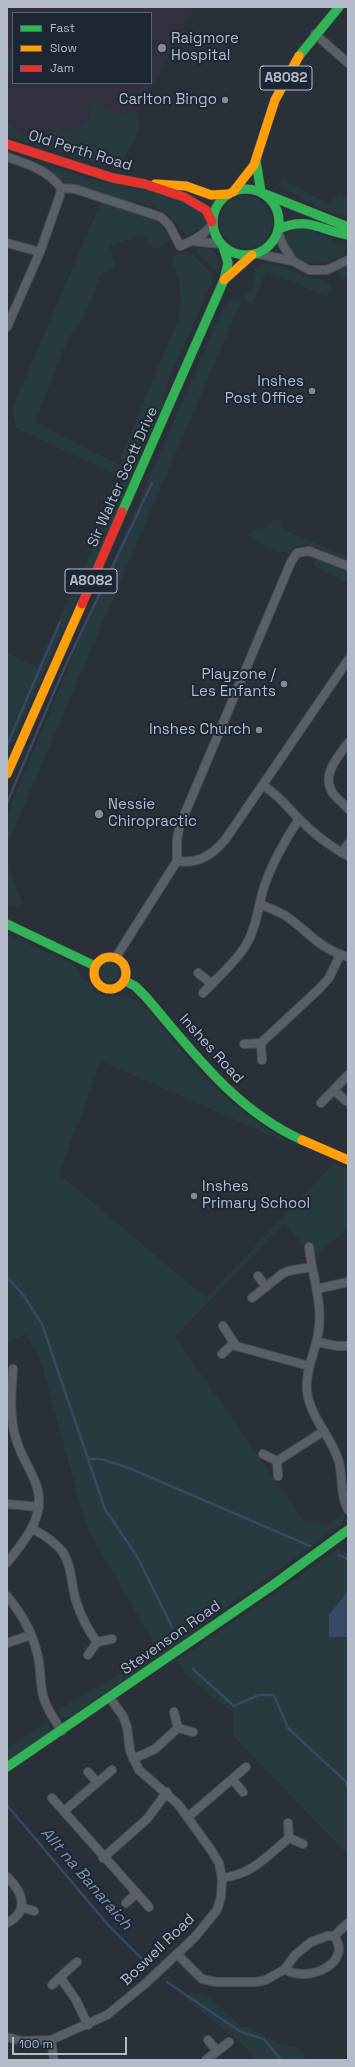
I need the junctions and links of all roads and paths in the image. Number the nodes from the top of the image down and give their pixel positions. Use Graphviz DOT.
graph roads {
  1 [pos="339,7"];
  2 [pos="315,34"];
  3 [pos="348,63"];
  4 [pos="7,144"];
  5 [pos="7,157"];
  6 [pos="256,161"];
  7 [pos="145,184"];
  8 [pos="61,188"];
  9 [pos="231,193"];
  10 [pos="263,193"];
  11 [pos="212,222"];
  12 [pos="348,227"];
  13 [pos="278,230"];
  14 [pos="348,235"];
  15 [pos="192,241"];
  16 [pos="7,242"];
  17 [pos="222,245"];
  18 [pos="40,252"];
  19 [pos="255,254"];
  20 [pos="348,260"];
  21 [pos="293,261"];
  22 [pos="224,280"];
  23 [pos="7,327"];
  24 [pos="348,566"];
  25 [pos="348,660"];
  26 [pos="348,743"];
  27 [pos="7,774"];
  28 [pos="264,786"];
  29 [pos="348,809"];
  30 [pos="299,819"];
  31 [pos="348,844"];
  32 [pos="345,855"];
  33 [pos="177,861"];
  34 [pos="260,904"];
  35 [pos="7,924"];
  36 [pos="344,956"];
  37 [pos="116,957"];
  38 [pos="95,966"];
  39 [pos="198,973"];
  40 [pos="125,981"];
  41 [pos="212,984"];
  42 [pos="203,993"];
  43 [pos="244,1044"];
  44 [pos="261,1044"];
  45 [pos="262,1060"];
  46 [pos="348,1075"];
  47 [pos="334,1090"];
  48 [pos="322,1102"];
  49 [pos="346,1102"];
  50 [pos="348,1160"];
  51 [pos="309,1247"];
  52 [pos="312,1267"];
  53 [pos="258,1276"];
  54 [pos="348,1282"];
  55 [pos="266,1287"];
  56 [pos="317,1289"];
  57 [pos="252,1298"];
  58 [pos="223,1326"];
  59 [pos="317,1342"];
  60 [pos="234,1343"];
  61 [pos="348,1346"];
  62 [pos="222,1354"];
  63 [pos="309,1366"];
  64 [pos="13,1369"];
  65 [pos="9,1387"];
  66 [pos="324,1431"];
  67 [pos="263,1454"];
  68 [pos="277,1461"];
  69 [pos="348,1461"];
  70 [pos="339,1464"];
  71 [pos="278,1476"];
  72 [pos="7,1504"];
  73 [pos="39,1507"];
  74 [pos="348,1510"];
  75 [pos="32,1529"];
  76 [pos="348,1530"];
  77 [pos="7,1563"];
  78 [pos="7,1596"];
  79 [pos="31,1635"];
  80 [pos="112,1639"];
  81 [pos="97,1642"];
  82 [pos="7,1643"];
  83 [pos="88,1655"];
  84 [pos="110,1698"];
  85 [pos="174,1712"];
  86 [pos="178,1728"];
  87 [pos="62,1731"];
  88 [pos="193,1732"];
  89 [pos="133,1759"];
  90 [pos="7,1767"];
  91 [pos="246,1767"];
  92 [pos="112,1770"];
  93 [pos="88,1772"];
  94 [pos="233,1780"];
  95 [pos="97,1782"];
  96 [pos="167,1792"];
  97 [pos="243,1792"];
  98 [pos="52,1798"];
  99 [pos="64,1811"];
  100 [pos="188,1817"];
  101 [pos="288,1823"];
  102 [pos="289,1838"];
  103 [pos="303,1844"];
  104 [pos="103,1858"];
  105 [pos="7,1877"];
  106 [pos="222,1878"];
  107 [pos="137,1893"];
  108 [pos="126,1903"];
  109 [pos="22,1907"];
  110 [pos="149,1907"];
  111 [pos="34,1911"];
  112 [pos="348,1923"];
  113 [pos="7,1924"];
  114 [pos="334,1936"];
  115 [pos="178,1955"];
  116 [pos="77,1962"];
  117 [pos="285,1969"];
  118 [pos="60,1977"];
  119 [pos="52,1985"];
  120 [pos="88,2025"];
  121 [pos="7,2037"];
  122 [pos="51,2040"];
  123 [pos="208,2040"];
  124 [pos="228,2042"];
  125 [pos="217,2051"];
  126 [pos="54,2060"];
  127 [pos="206,2060"];
  1 -- 2 [label="main road, A8082"];
  2 -- 3 [label="street"];
  2 -- 6 [label="main road, A8082"];
  4 -- 7 [label="main road, Old Perth Road"];
  5 -- 8 [label="street, Old Perth Road"];
  6 -- 9 [label="main road, A8082"];
  6 -- 10 [label="main road, A8082"];
  7 -- 9 [label="main road, Old Perth Road"];
  7 -- 11 [label="main road, Old Perth Road"];
  8 -- 15 [label="street"];
  8 -- 18 [label="street"];
  9 -- 10 [label="main road"];
  9 -- 11 [label="main road, A8082"];
  10 -- 12 [label="main road"];
  10 -- 13 [label="main road, A8082"];
  11 -- 15 [label="street"];
  11 -- 17 [label="main road, A8082"];
  13 -- 14 [label="main road"];
  13 -- 19 [label="main road, A8082"];
  13 -- 21 [label="street"];
  15 -- 17 [label="street"];
  16 -- 18 [label="street"];
  17 -- 19 [label="main road"];
  17 -- 22 [label="main road, Sir Walter Scott Drive / A8082"];
  18 -- 23 [label="street"];
  19 -- 21 [label="street"];
  19 -- 22 [label="main road, Sir Walter Scott Drive / A8082"];
  20 -- 21 [label="street"];
  22 -- 27 [label="main road, Sir Walter Scott Drive / A8082"];
  24 -- 33 [label="street"];
  25 -- 28 [label="street"];
  26 -- 29 [label="street"];
  28 -- 30 [label="street"];
  28 -- 33 [label="street"];
  30 -- 32 [label="street"];
  30 -- 34 [label="street"];
  31 -- 32 [label="street"];
  33 -- 37 [label="street"];
  34 -- 36 [label="street"];
  34 -- 41 [label="street"];
  35 -- 38 [label="main road"];
  36 -- 44 [label="street"];
  37 -- 38 [label="main road"];
  37 -- 40 [label="main road"];
  38 -- 40 [label="main road"];
  39 -- 41 [label="street"];
  40 -- 50 [label="main road, Inshes Road"];
  41 -- 42 [label="street"];
  43 -- 44 [label="street"];
  44 -- 45 [label="street"];
  46 -- 47 [label="street"];
  47 -- 48 [label="street"];
  47 -- 49 [label="street"];
  51 -- 52 [label="street"];
  52 -- 55 [label="street"];
  52 -- 56 [label="street"];
  53 -- 55 [label="street"];
  54 -- 56 [label="street"];
  55 -- 57 [label="street"];
  56 -- 59 [label="street"];
  58 -- 60 [label="street"];
  59 -- 61 [label="street"];
  59 -- 63 [label="street"];
  60 -- 62 [label="street"];
  60 -- 63 [label="street"];
  63 -- 66 [label="street"];
  64 -- 65 [label="street"];
  65 -- 73 [label="street"];
  66 -- 68 [label="street"];
  66 -- 70 [label="street"];
  67 -- 68 [label="street"];
  68 -- 71 [label="street"];
  69 -- 70 [label="street"];
  70 -- 74 [label="street"];
  72 -- 73 [label="street"];
  73 -- 75 [label="street"];
  75 -- 77 [label="street"];
  75 -- 81 [label="street"];
  76 -- 84 [label="main road, Stevenson Road"];
  78 -- 79 [label="street"];
  79 -- 82 [label="street"];
  79 -- 87 [label="street"];
  80 -- 81 [label="street"];
  81 -- 83 [label="street"];
  84 -- 87 [label="main road, Stevenson Road"];
  84 -- 89 [label="street, Boswell Road"];
  85 -- 86 [label="street"];
  86 -- 88 [label="street"];
  86 -- 89 [label="street"];
  87 -- 90 [label="main road, Stevenson Road"];
  89 -- 96 [label="street, Boswell Road"];
  91 -- 94 [label="street"];
  92 -- 95 [label="street"];
  93 -- 95 [label="street"];
  94 -- 97 [label="street"];
  94 -- 100 [label="street"];
  95 -- 99 [label="street"];
  96 -- 100 [label="street, Boswell Road"];
  96 -- 104 [label="street"];
  98 -- 99 [label="street"];
  99 -- 104 [label="street"];
  100 -- 106 [label="street, Boswell Road"];
  101 -- 102 [label="street"];
  102 -- 103 [label="street"];
  102 -- 106 [label="street"];
  104 -- 107 [label="street"];
  105 -- 109 [label="street"];
  106 -- 115 [label="street, Boswell Road"];
  107 -- 108 [label="street"];
  107 -- 110 [label="street"];
  109 -- 111 [label="street"];
  109 -- 113 [label="street"];
  112 -- 114 [label="street"];
  114 -- 117 [label="street"];
  114 -- 117 [label="street"];
  115 -- 117 [label="street"];
  115 -- 120 [label="street, Boswell Road"];
  116 -- 118 [label="street"];
  118 -- 119 [label="street"];
  118 -- 120 [label="street"];
  120 -- 122 [label="street, Boswell Road"];
  121 -- 122 [label="street, Boswell Road"];
  122 -- 126 [label="street"];
  123 -- 125 [label="street"];
  124 -- 125 [label="street"];
  125 -- 127 [label="street"];
}
